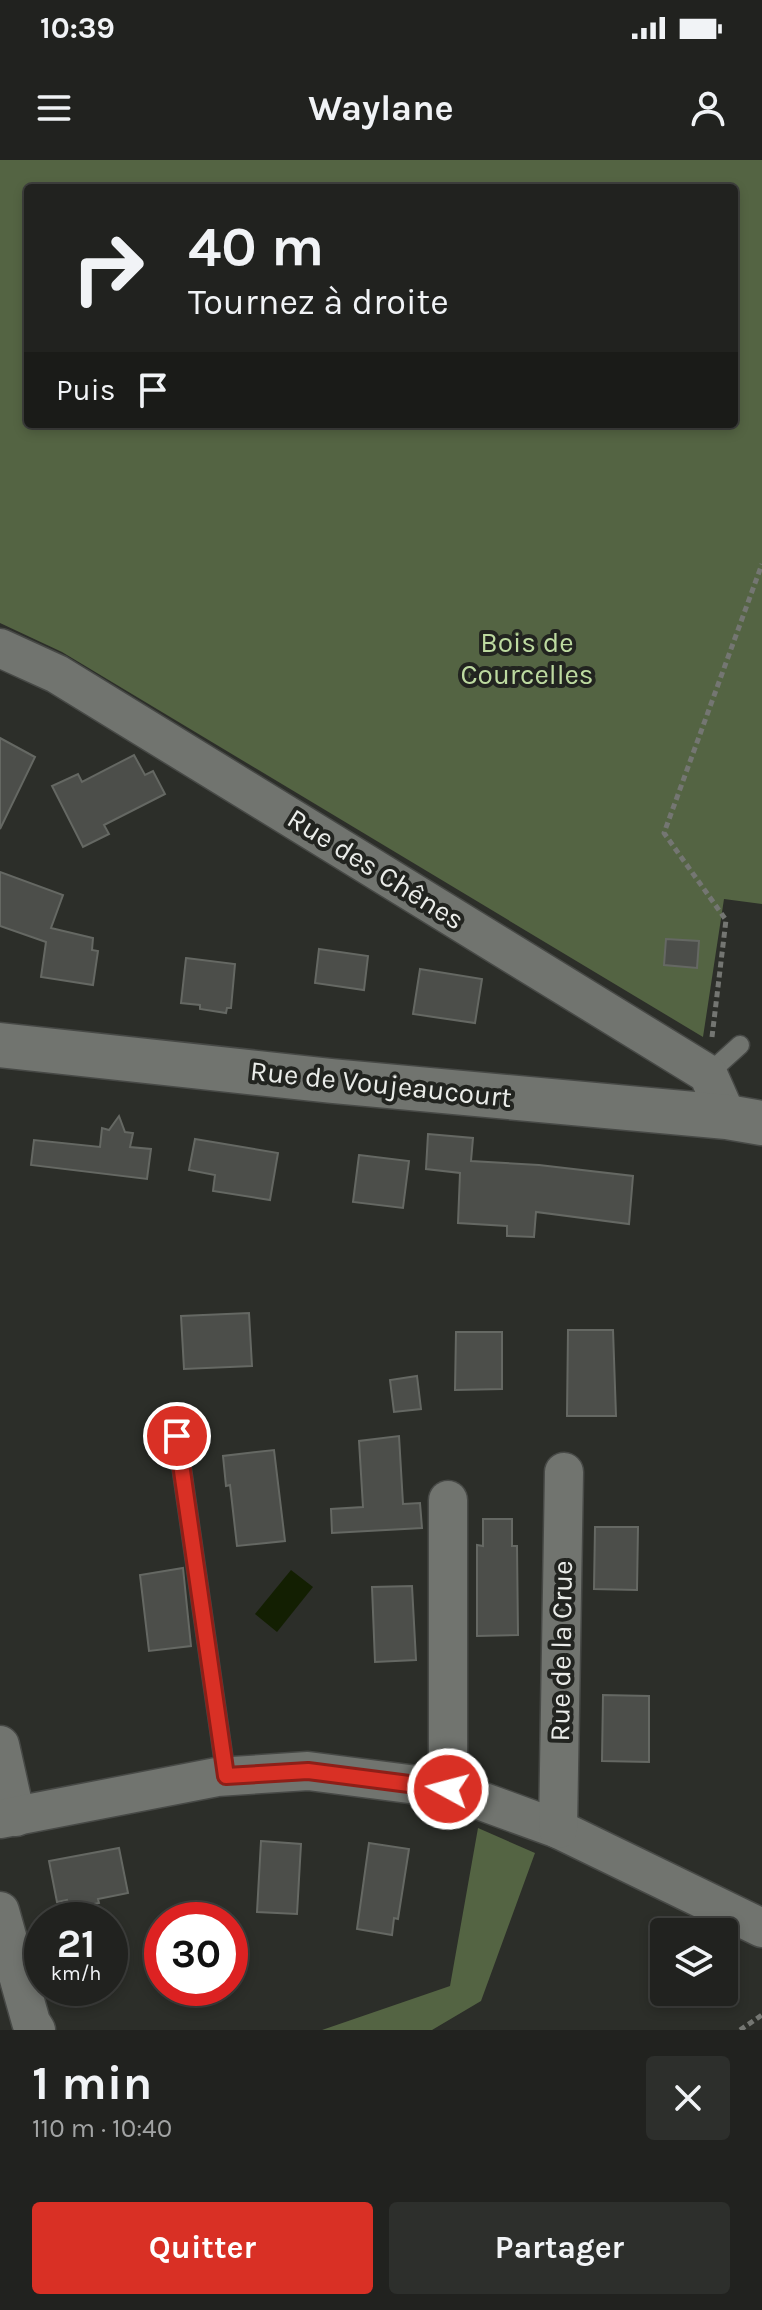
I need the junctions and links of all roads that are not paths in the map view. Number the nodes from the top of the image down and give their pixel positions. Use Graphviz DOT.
graph roads {
  1 [pos="0,648"];
  2 [pos="0,1045"];
  3 [pos="740,1045"];
  4 [pos="708,1074"];
  5 [pos="744,1120"];
  6 [pos="177,1436"];
  7 [pos="564,1472"];
  8 [pos="448,1500"];
  9 [pos="0,1745"];
  10 [pos="226,1776"];
  11 [pos="448,1789"];
  12 [pos="8,1818"];
  13 [pos="558,1829"];
  14 [pos="0,1911"];
  15 [pos="762,1928"];
  16 [pos="36,2030"];
  1 -- 4 [label="street, Rue des Chênes"];
  2 -- 5 [label="main road, Rue de Voujeaucourt"];
  3 -- 4 [label="lane"];
  4 -- 5 [label="street"];
  6 -- 10 [label="lane"];
  7 -- 13 [label="street, Rue de la Crue"];
  8 -- 11 [label="street"];
  9 -- 12 [label="street"];
  10 -- 11 [label="street"];
  10 -- 12 [label="street"];
  11 -- 13 [label="street"];
  13 -- 15 [label="street"];
  14 -- 16 [label="street"];
}
